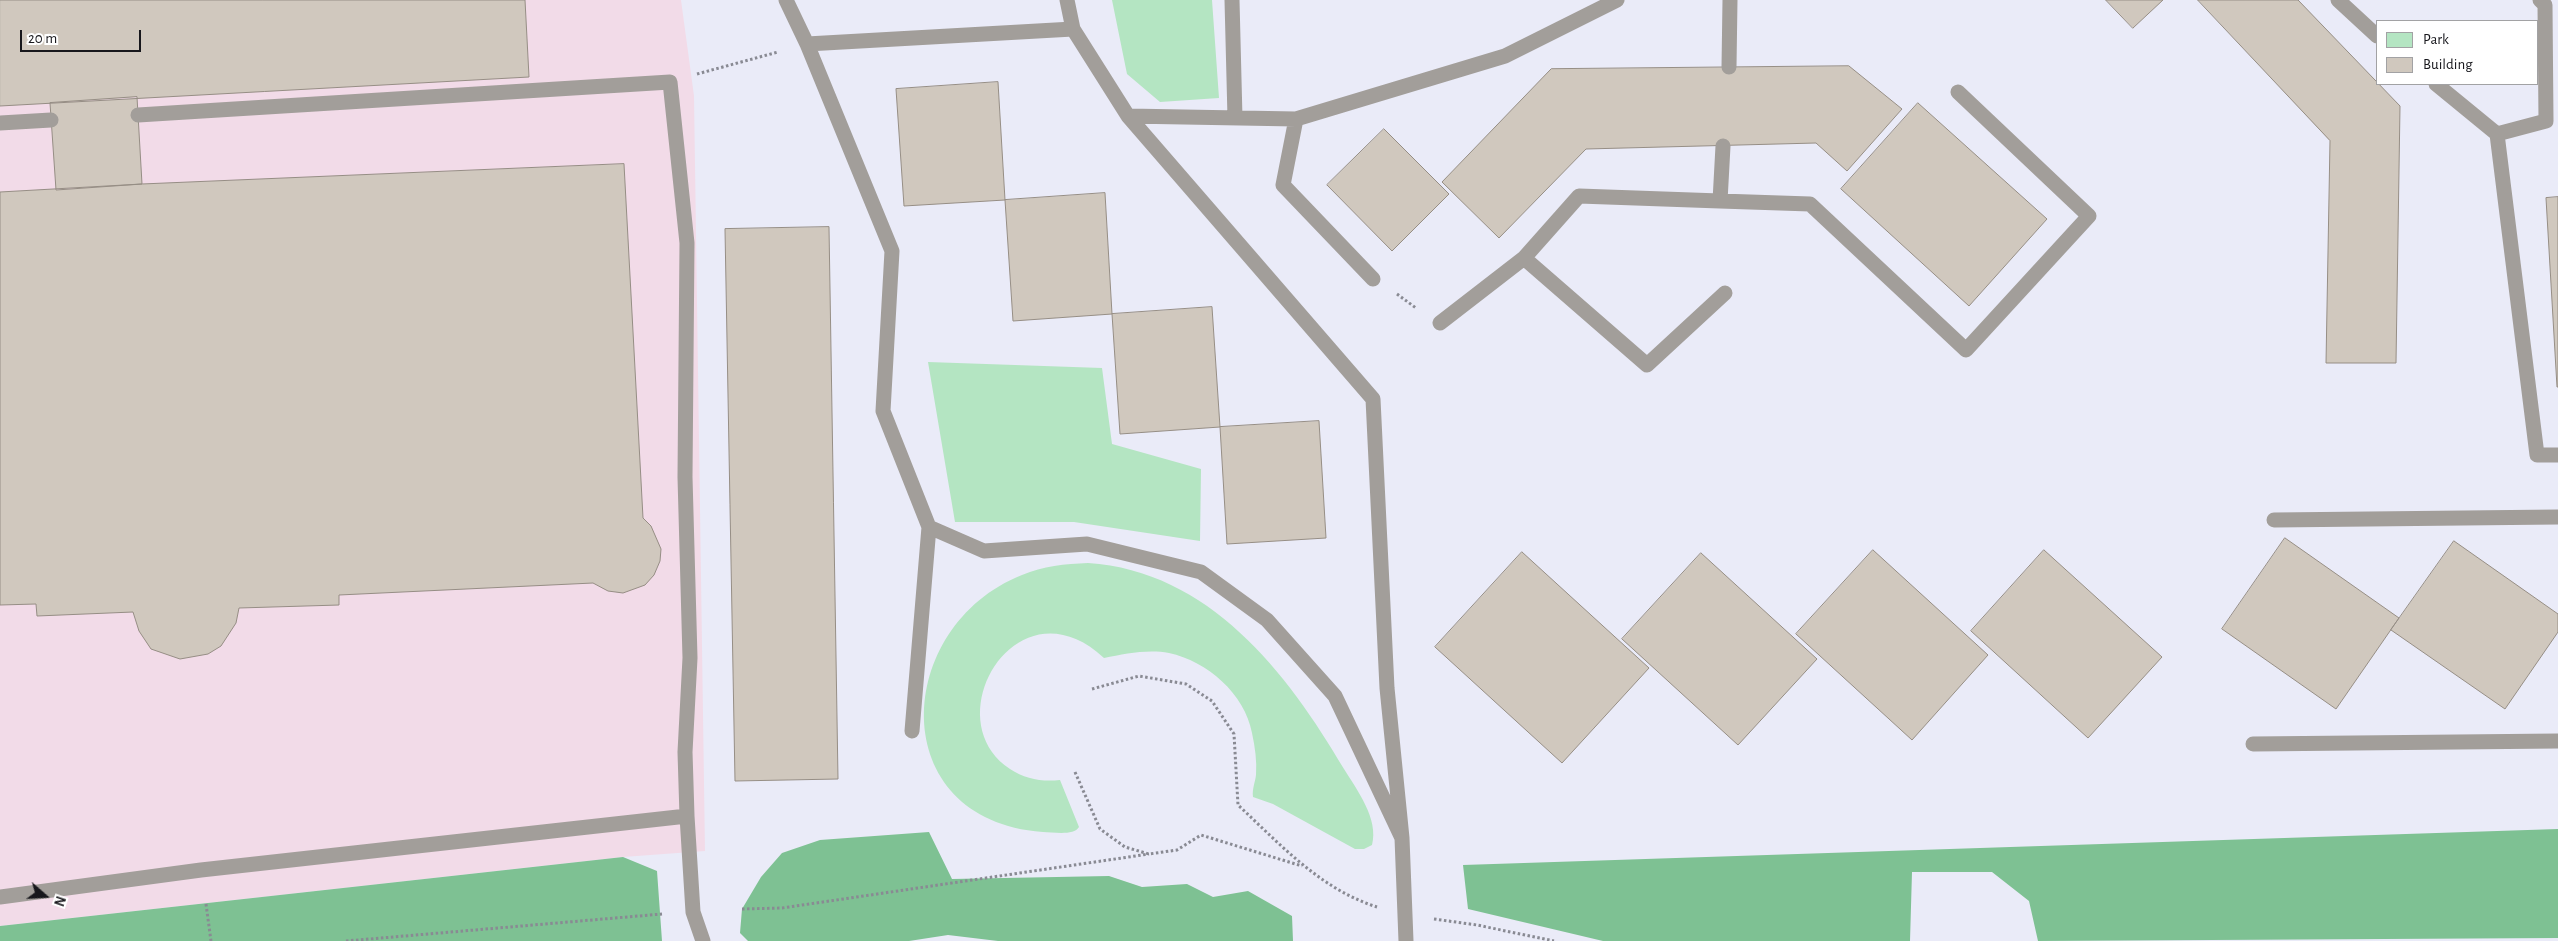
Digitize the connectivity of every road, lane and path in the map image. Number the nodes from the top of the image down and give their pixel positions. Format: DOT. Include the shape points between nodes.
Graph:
graph roads {
  1 [pos="786,0"];
  2 [pos="1067,0"];
  3 [pos="1232,0"];
  4 [pos="1616,0"];
  5 [pos="1730,0"];
  6 [pos="2338,0"];
  7 [pos="2540,0"];
  8 [pos="1072,29"];
  9 [pos="2376,35"];
  10 [pos="807,44"];
  11 [pos="1729,67"];
  12 [pos="670,82"];
  13 [pos="2437,85"];
  14 [pos="1958,92"];
  15 [pos="138,115"];
  16 [pos="1128,116"];
  17 [pos="1235,118"];
  18 [pos="1296,119"];
  19 [pos="51,120"];
  20 [pos="0,123"];
  21 [pos="2497,134"];
  22 [pos="1723,146"];
  23 [pos="1720,201"];
  24 [pos="1524,258"];
  25 [pos="1373,279"];
  26 [pos="1725,293"];
  27 [pos="1440,323"];
  28 [pos="2558,455"];
  29 [pos="2558,518"];
  30 [pos="2274,520"];
  31 [pos="930,527"];
  32 [pos="1092,689"];
  33 [pos="912,731"];
  34 [pos="2558,741"];
  35 [pos="2253,744"];
  36 [pos="1075,772"];
  37 [pos="687,816"];
  38 [pos="1402,838"];
  39 [pos="1149,854"];
  40 [pos="1303,867"];
  41 [pos="0,897"];
  42 [pos="1355,900"];
  43 [pos="206,904"];
  44 [pos="742,909"];
  45 [pos="662,914"];
  46 [pos="1405,915"];
  47 [pos="211,941"];
  48 [pos="346,941"];
  49 [pos="703,941"];
  50 [pos="1406,941"];
  51 [pos="1554,941"];
  1 -- 10 [label="lane"];
  2 -- 8 [label="lane"];
  3 -- 17 [label="lane"];
  4 -- 18 [label="lane" via="1506,56"];
  5 -- 11 [label="lane"];
  6 -- 9 [label="lane"];
  7 -- 21 [label="lane" via="2544,5 2546,121"];
  8 -- 10 [label="lane"];
  8 -- 16 [label="lane"];
  10 -- 12 [label="path"];
  10 -- 31 [label="lane" via="892,251 883,412"];
  12 -- 15 [label="lane"];
  12 -- 37 [label="lane" via="687,243 685,477 690,658 685,752"];
  13 -- 21 [label="lane"];
  14 -- 23 [label="lane" via="2089,216 1966,350 1810,204"];
  16 -- 17 [label="lane"];
  16 -- 38 [label="lane" via="1373,399 1387,688"];
  17 -- 18 [label="lane"];
  18 -- 25 [label="lane" via="1283,185"];
  19 -- 20 [label="lane"];
  21 -- 28 [label="lane" via="2536,455"];
  22 -- 23 [label="lane"];
  23 -- 24 [label="lane" via="1579,196"];
  24 -- 26 [label="lane" via="1647,366"];
  24 -- 27 [label="lane"];
  25 -- 27 [label="path"];
  29 -- 30 [label="lane"];
  31 -- 33 [label="lane"];
  31 -- 38 [label="lane" via="984,551 1087,544 1201,572 1267,620 1336,696"];
  32 -- 40 [label="path" via="1139,676 1186,684 1212,701 1234,734 1238,805"];
  34 -- 35 [label="lane"];
  36 -- 39 [label="path" via="1100,829 1125,847"];
  37 -- 41 [label="lane" via="201,870"];
  37 -- 49 [label="lane" via="693,912"];
  38 -- 46 [label="lane"];
  39 -- 40 [label="path" via="1178,850 1201,835"];
  39 -- 44 [label="path" via="782,908"];
  40 -- 42 [label="path"];
  43 -- 47 [label="path"];
  45 -- 48 [label="path"];
  46 -- 50 [label="lane"];
  46 -- 51 [label="path" via="1477,924"];
}
